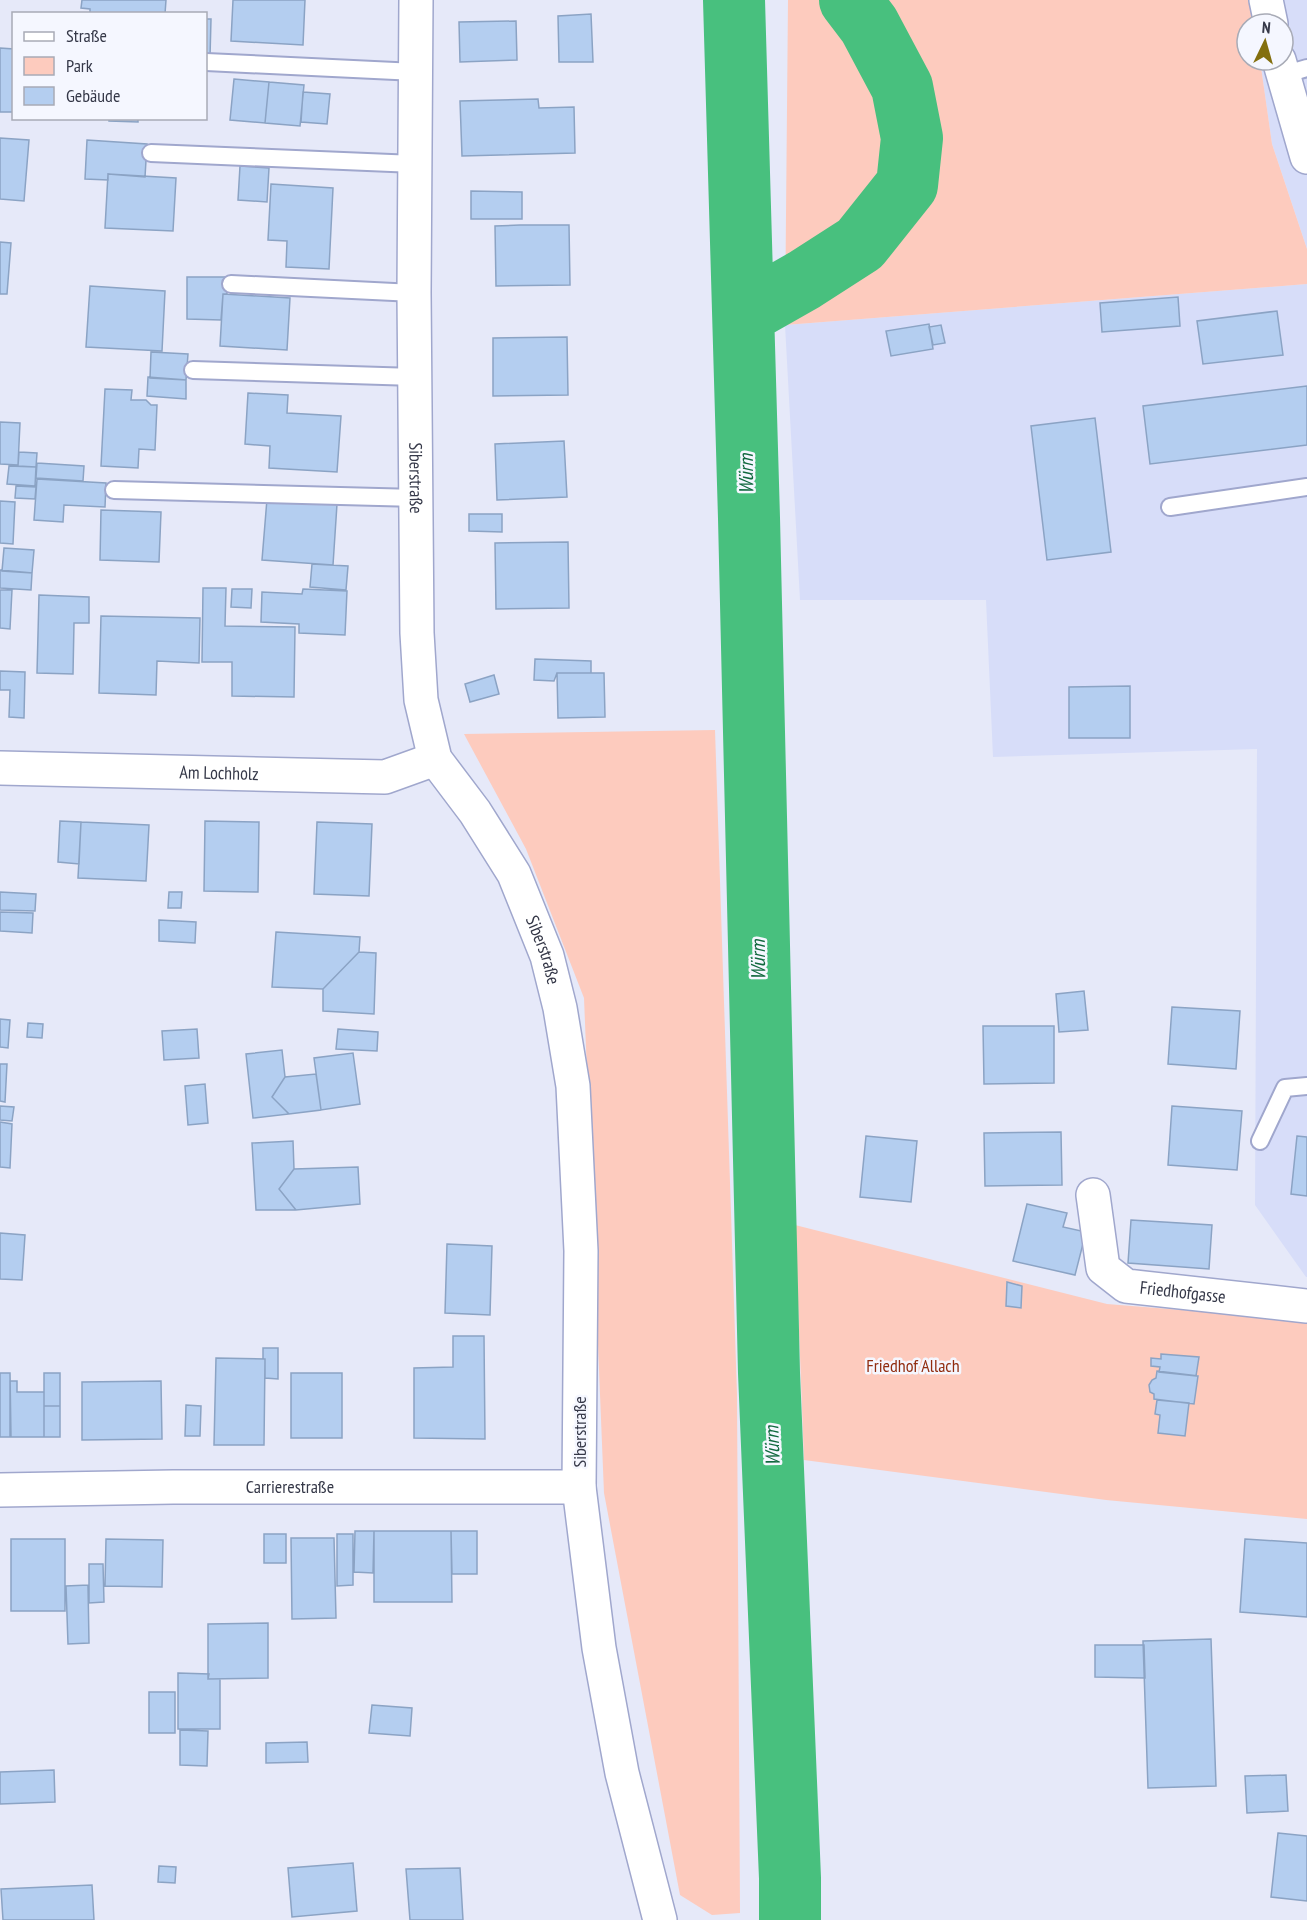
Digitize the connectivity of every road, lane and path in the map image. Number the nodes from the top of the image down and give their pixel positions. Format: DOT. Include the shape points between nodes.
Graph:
graph roads {
  1 [pos="416,0"];
  2 [pos="207,62"];
  3 [pos="416,72"];
  4 [pos="1291,72"];
  5 [pos="151,153"];
  6 [pos="1307,157"];
  7 [pos="415,164"];
  8 [pos="231,284"];
  9 [pos="414,293"];
  10 [pos="193,370"];
  11 [pos="415,377"];
  12 [pos="1307,487"];
  13 [pos="114,490"];
  14 [pos="417,498"];
  15 [pos="1170,507"];
  16 [pos="435,759"];
  17 [pos="0,768"];
  18 [pos="1307,1086"];
  19 [pos="1260,1141"];
  20 [pos="1093,1195"];
  21 [pos="1307,1306"];
  22 [pos="579,1487"];
  23 [pos="0,1490"];
  24 [pos="660,1920"];
  1 -- 3 [label="street, Siberstraße"];
  2 -- 3 [label="lane"];
  3 -- 7 [label="street, Siberstraße"];
  4 -- 6 [label="street"];
  5 -- 7 [label="lane"];
  7 -- 9 [label="street, Siberstraße"];
  8 -- 9 [label="lane"];
  9 -- 11 [label="street, Siberstraße"];
  10 -- 11 [label="lane"];
  11 -- 14 [label="street, Siberstraße"];
  12 -- 15 [label="lane"];
  13 -- 14 [label="lane"];
  14 -- 16 [label="street, Siberstraße" via="421,700"];
  16 -- 17 [label="street, Am Lochholz" via="385,777"];
  16 -- 22 [label="street, Siberstraße" via="514,874 547,956 560,1008 573,1086 581,1240"];
  18 -- 19 [label="lane" via="1285,1088"];
  20 -- 21 [label="street, Friedhofgasse" via="1103,1268 1126,1286"];
  22 -- 23 [label="street, Carrierestraße"];
  22 -- 24 [label="street, Siberstraße" via="599,1648 622,1773"];
}
